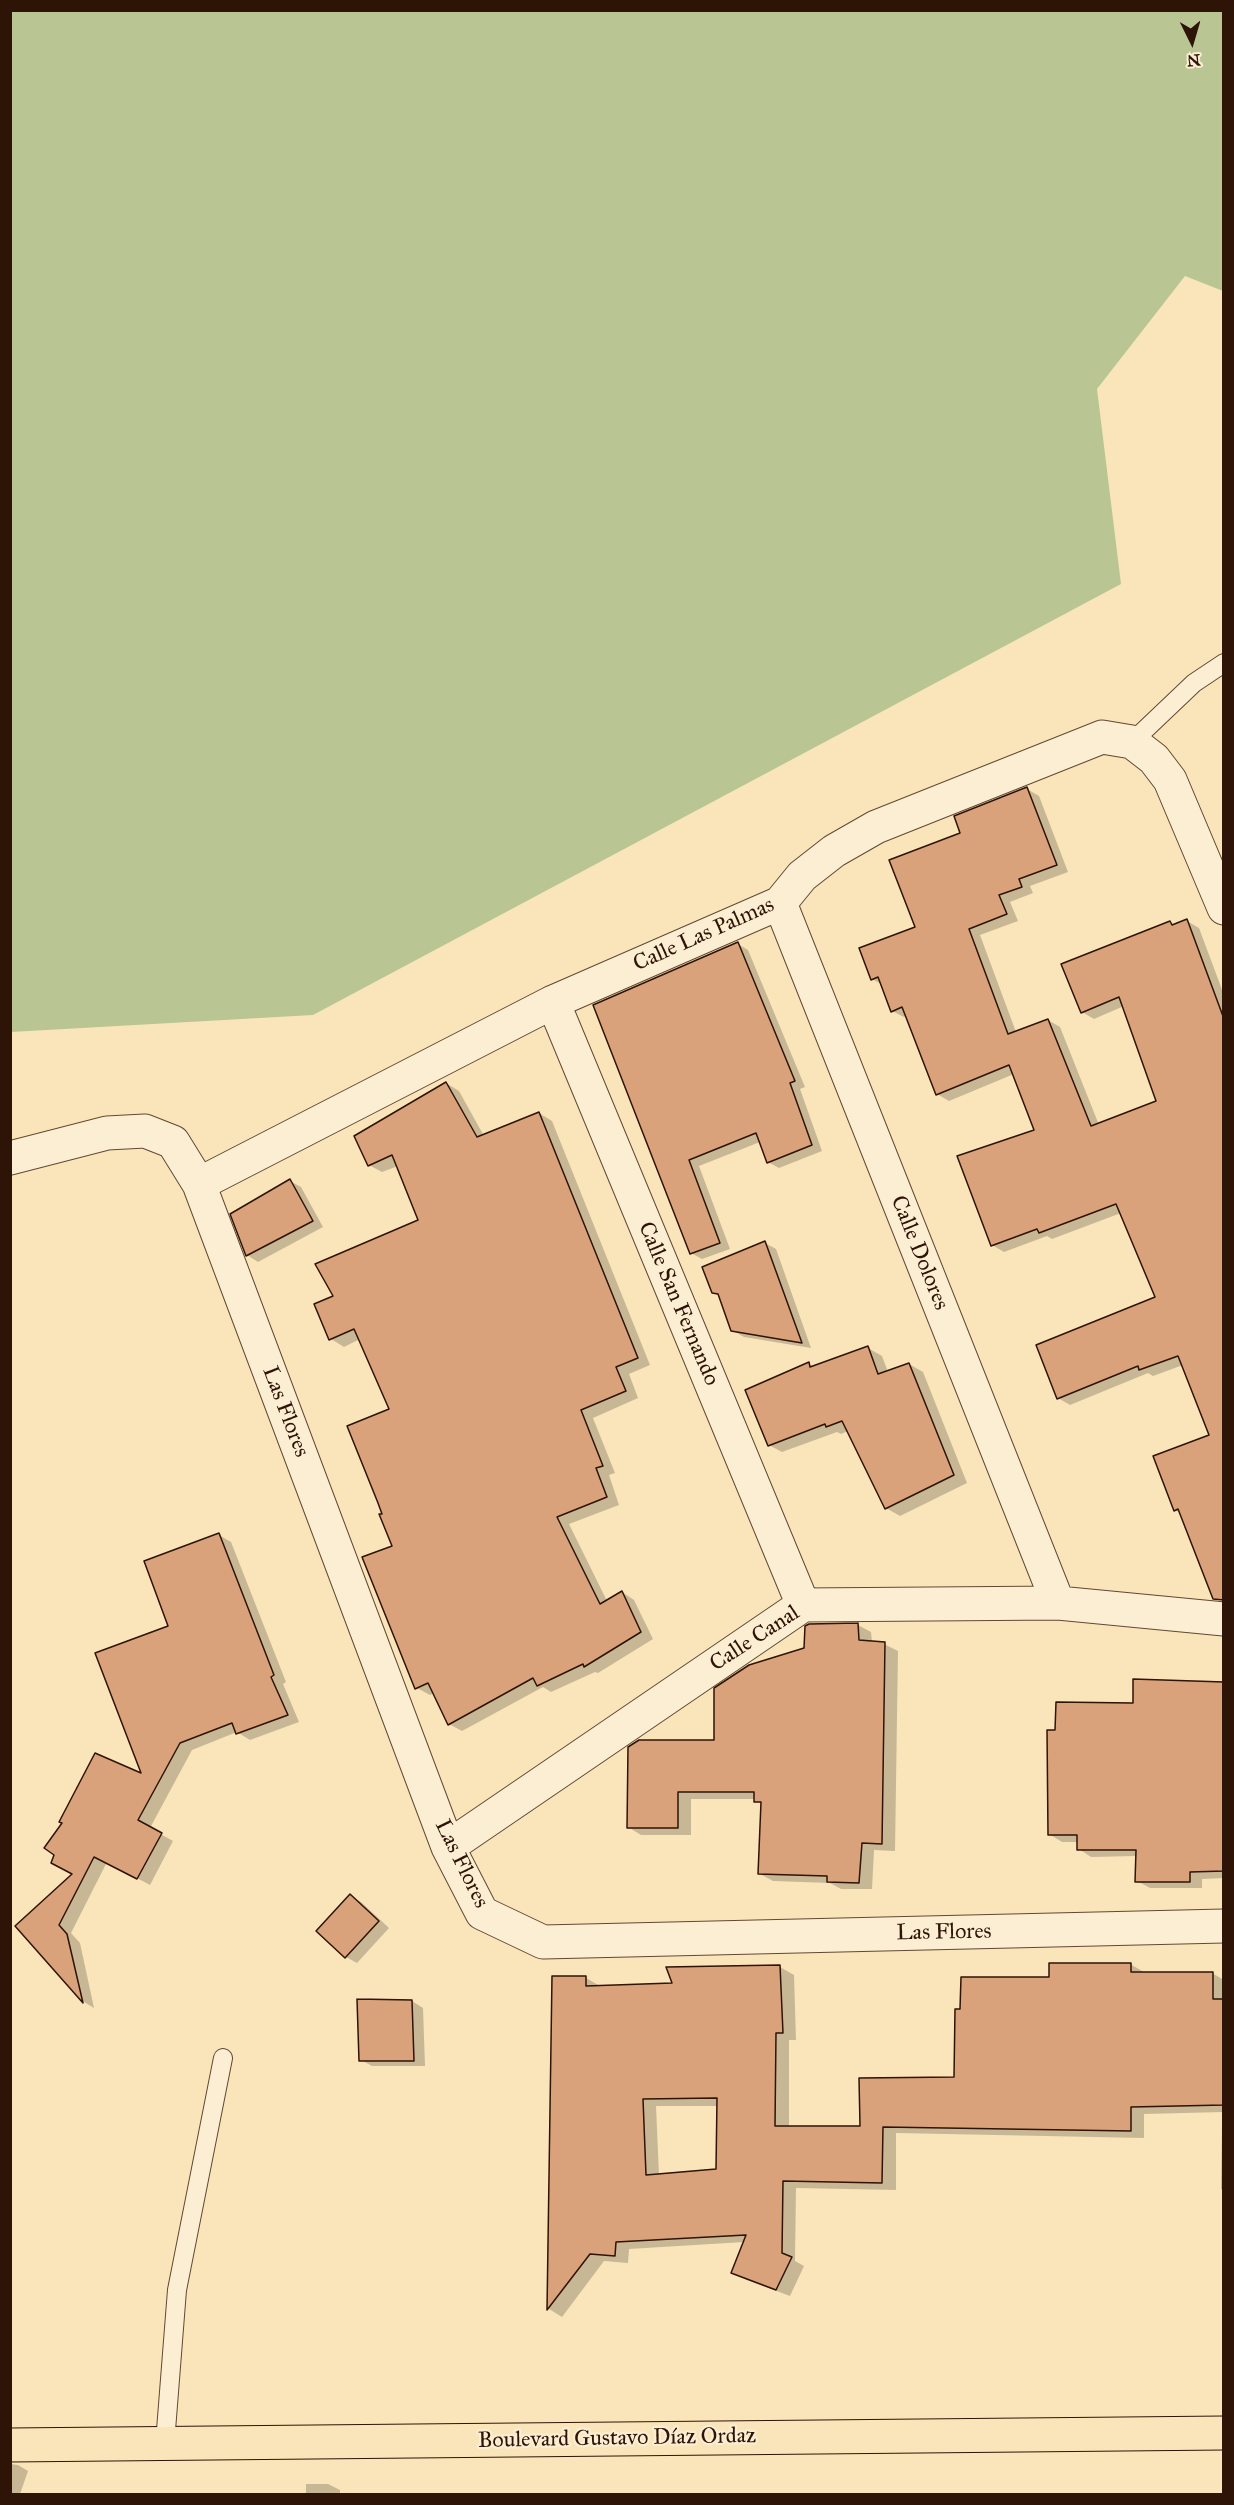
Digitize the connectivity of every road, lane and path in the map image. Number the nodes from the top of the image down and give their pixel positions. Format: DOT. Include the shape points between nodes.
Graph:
graph roads {
  1 [pos="1224,663"];
  2 [pos="1132,742"];
  3 [pos="780,903"];
  4 [pos="1224,908"];
  5 [pos="553,1002"];
  6 [pos="10,1158"];
  7 [pos="199,1184"];
  8 [pos="1058,1602"];
  9 [pos="803,1605"];
  10 [pos="1224,1618"];
  11 [pos="448,1847"];
  12 [pos="1224,1926"];
  13 [pos="223,2058"];
  14 [pos="1224,2433"];
  15 [pos="165,2443"];
  16 [pos="10,2445"];
  1 -- 2 [label="lane" via="1194,683"];
  2 -- 3 [label="street, Calle Las Palmas" via="1102,737 876,827 834,851 802,876"];
  2 -- 4 [label="street, Calle Las Palmas" via="1154,759 1170,780"];
  3 -- 5 [label="street, Calle Las Palmas"];
  3 -- 8 [label="street, Calle Dolores"];
  5 -- 7 [label="street, Calle Las Palmas"];
  5 -- 9 [label="street, Calle San Fernando"];
  6 -- 7 [label="street, Las Flores" via="107,1133 145,1131 173,1142"];
  7 -- 11 [label="street, Las Flores"];
  8 -- 9 [label="street, Calle Canal"];
  8 -- 10 [label="street, Calle Canal"];
  9 -- 11 [label="street, Calle Canal"];
  11 -- 12 [label="street, Las Flores" via="482,1913 543,1942"];
  13 -- 15 [label="lane" via="177,2290"];
  14 -- 15 [label="main road, Boulevard Gustavo Díaz Ordaz"];
  15 -- 16 [label="main road, Boulevard Gustavo Díaz Ordaz"];
}
